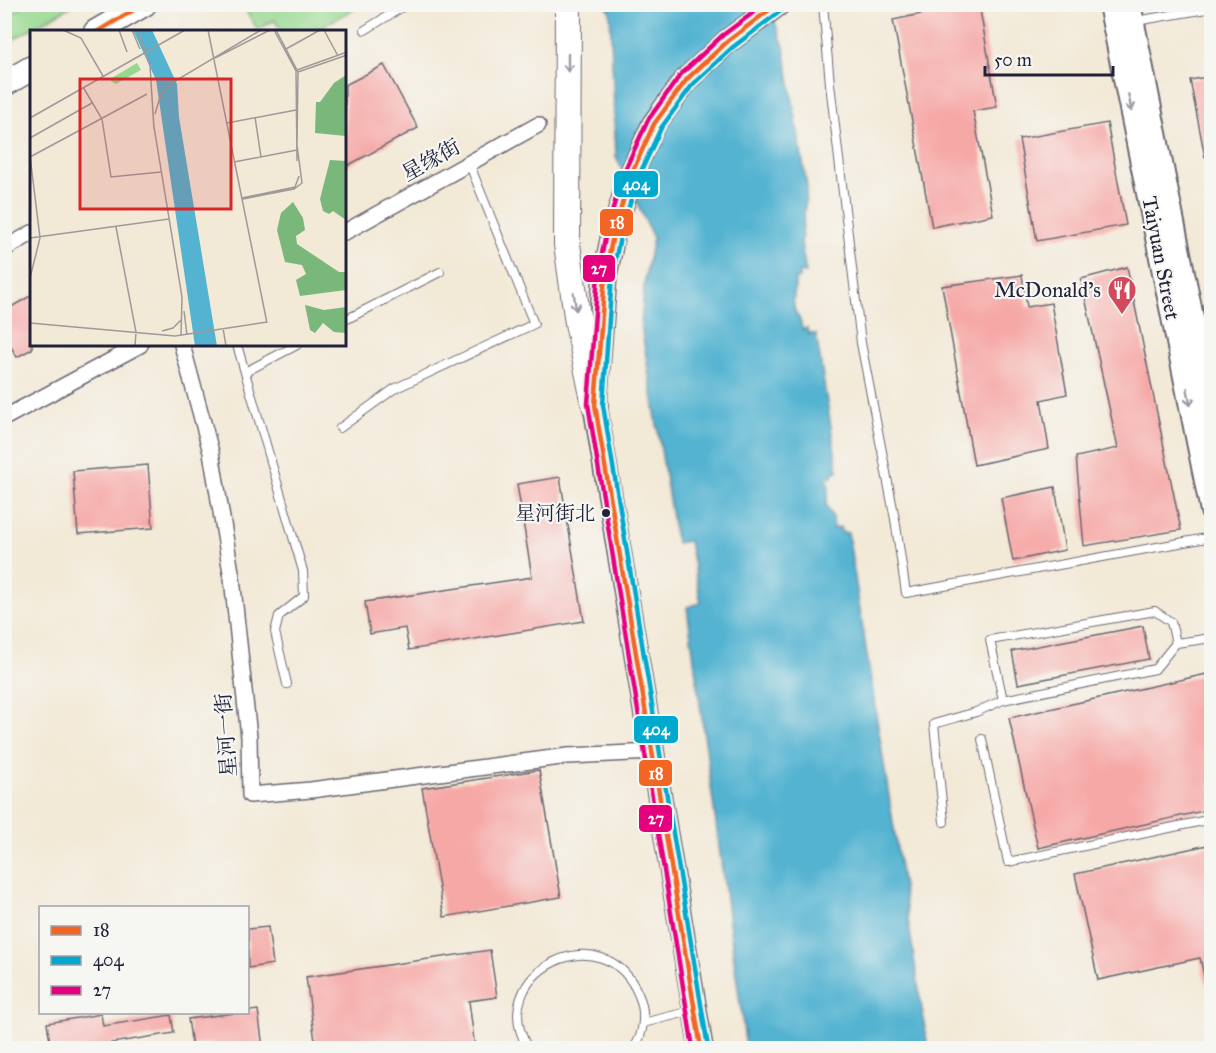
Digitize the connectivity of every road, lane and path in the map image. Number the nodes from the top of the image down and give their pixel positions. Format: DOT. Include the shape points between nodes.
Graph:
graph roads {
  1 [pos="144,4"];
  2 [pos="407,4"];
  3 [pos="568,4"];
  4 [pos="778,4"];
  5 [pos="823,4"];
  6 [pos="1110,4"];
  7 [pos="1212,8"];
  8 [pos="1131,13"];
  9 [pos="99,30"];
  10 [pos="364,30"];
  11 [pos="30,73"];
  12 [pos="4,84"];
  13 [pos="538,125"];
  14 [pos="469,163"];
  15 [pos="346,231"];
  16 [pos="30,234"];
  17 [pos="4,249"];
  18 [pos="440,272"];
  19 [pos="346,320"];
  20 [pos="138,346"];
  21 [pos="182,346"];
  22 [pos="237,346"];
  23 [pos="295,346"];
  24 [pos="1197,355"];
  25 [pos="245,372"];
  26 [pos="595,405"];
  27 [pos="1212,417"];
  28 [pos="4,418"];
  29 [pos="340,428"];
  30 [pos="1212,511"];
  31 [pos="1212,537"];
  32 [pos="1212,638"];
  33 [pos="1176,643"];
  34 [pos="287,684"];
  35 [pos="1003,700"];
  36 [pos="982,739"];
  37 [pos="653,752"];
  38 [pos="1212,819"];
  39 [pos="944,822"];
  40 [pos="695,1011"];
  41 [pos="643,1023"];
  42 [pos="528,1048"];
  43 [pos="634,1048"];
  44 [pos="701,1048"];
  1 -- 9 [label="main road"];
  2 -- 10 [label="lane"];
  3 -- 26 [label="highway, one-way" via="567,244"];
  4 -- 26 [label="main road" via="728,40 687,79 654,124 630,177 613,236 605,275"];
  5 -- 31 [label="lane" via="861,343 906,593"];
  6 -- 24 [label="main road, Taiyuan Street, one-way"];
  7 -- 8 [label="lane"];
  8 -- 24 [label="main road, Taiyuan Street"];
  11 -- 12 [label="main road"];
  13 -- 14 [label="street, 星缘街"];
  14 -- 15 [label="street, 星缘街"];
  14 -- 29 [label="lane" via="534,324 394,389"];
  16 -- 17 [label="street"];
  18 -- 19 [label="lane"];
  20 -- 28 [label="street"];
  21 -- 37 [label="street, 星河一街" via="211,452 232,578 249,737 250,795 567,756"];
  22 -- 25 [label="lane"];
  23 -- 25 [label="lane"];
  24 -- 27 [label="main road, Taiyuan Street"];
  24 -- 30 [label="main road, Taiyuan Street, one-way"];
  25 -- 34 [label="lane" via="303,571 304,596 279,616 275,632"];
  26 -- 37 [label="main road"];
  32 -- 33 [label="lane"];
  33 -- 35 [label="lane" via="1155,669"];
  33 -- 35 [label="lane" via="1171,622 1155,611 990,640"];
  35 -- 39 [label="lane" via="934,724"];
  36 -- 38 [label="lane" via="1008,862"];
  37 -- 40 [label="main road"];
  40 -- 41 [label="lane"];
  40 -- 44 [label="main road"];
  41 -- 42 [label="lane" via="642,1003 621,968 603,958 583,954 563,957 544,966 521,999 519,1019"];
  41 -- 43 [label="lane"];
}
